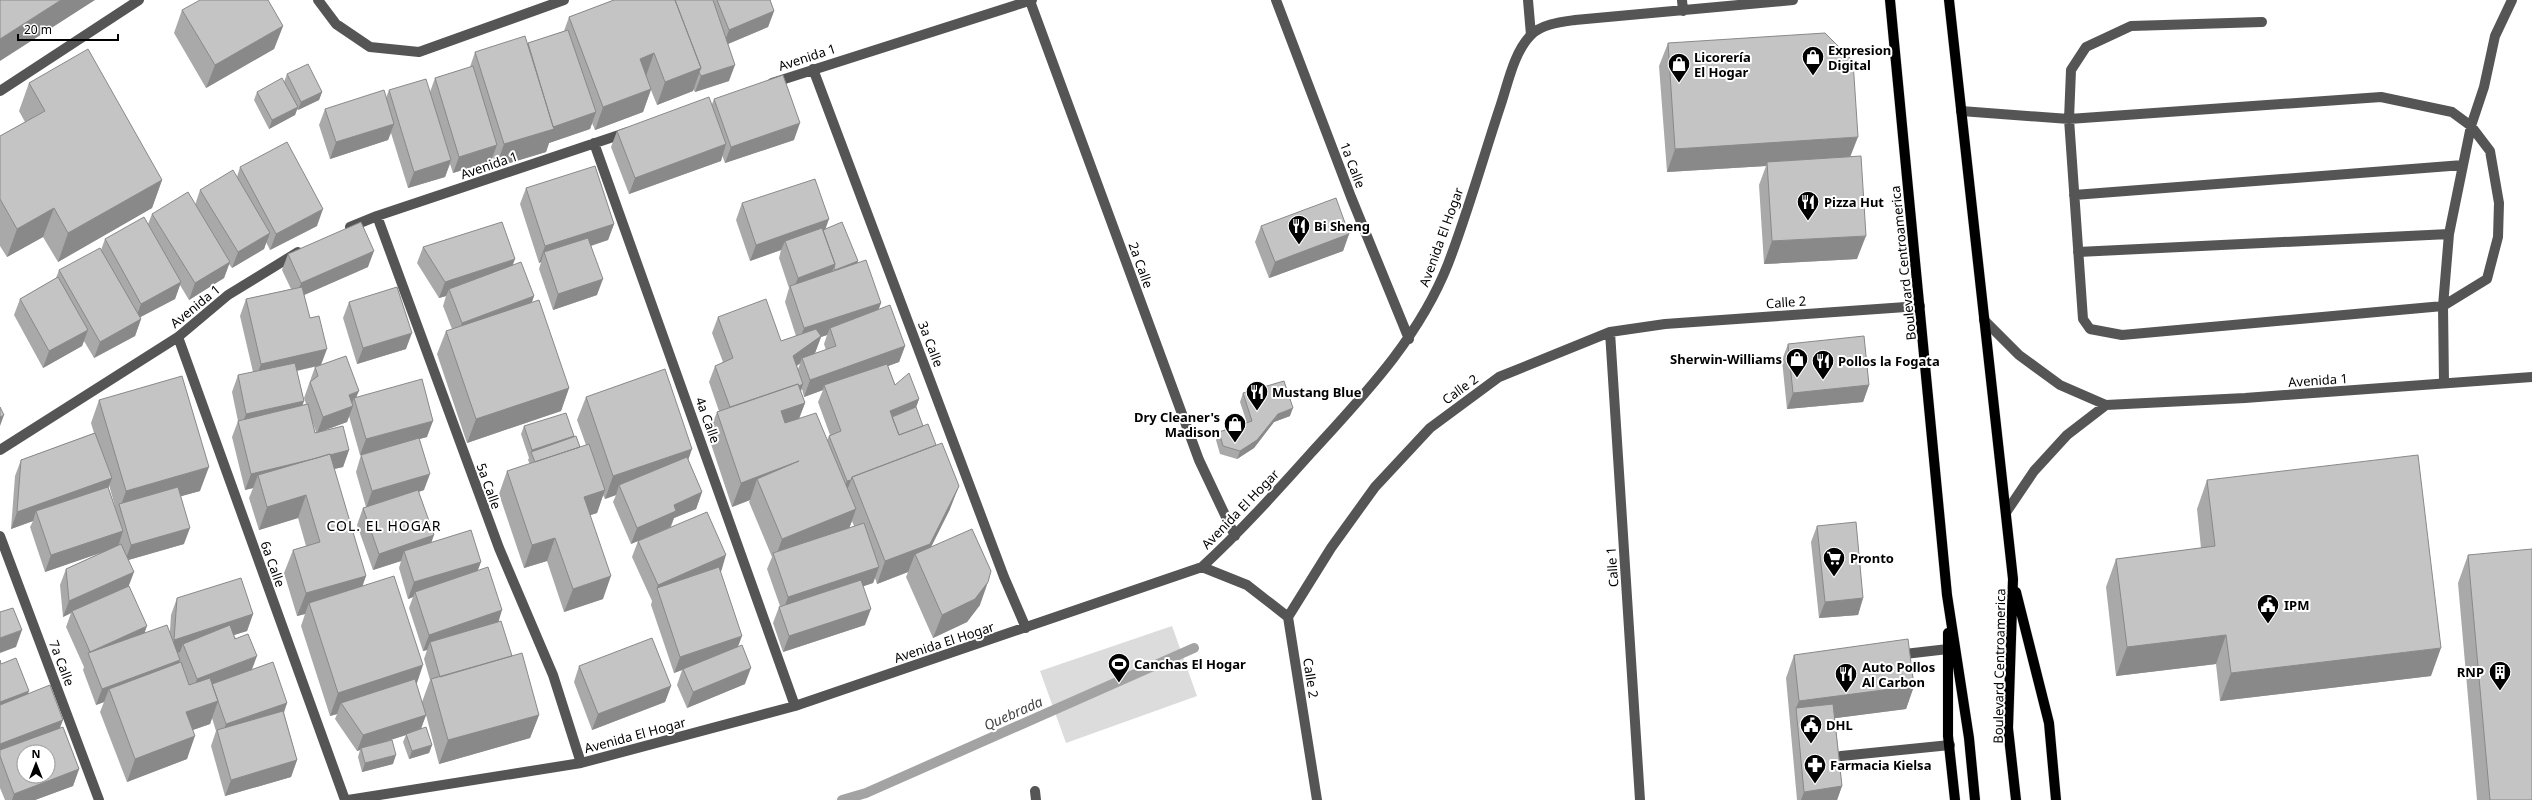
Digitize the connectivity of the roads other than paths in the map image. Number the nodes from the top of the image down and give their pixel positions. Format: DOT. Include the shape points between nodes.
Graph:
graph roads {
  1 [pos="139,0"];
  2 [pos="318,0"];
  3 [pos="564,0"];
  4 [pos="1031,0"];
  5 [pos="1276,0"];
  6 [pos="1528,0"];
  7 [pos="1682,0"];
  8 [pos="1793,0"];
  9 [pos="1890,0"];
  10 [pos="1949,0"];
  11 [pos="2512,0"];
  12 [pos="1682,11"];
  13 [pos="2262,22"];
  14 [pos="1531,35"];
  15 [pos="813,69"];
  16 [pos="760,87"];
  17 [pos="0,92"];
  18 [pos="1961,110"];
  19 [pos="2068,119"];
  20 [pos="2471,126"];
  21 [pos="639,128"];
  22 [pos="594,143"];
  23 [pos="2463,165"];
  24 [pos="2074,196"];
  25 [pos="377,216"];
  26 [pos="342,231"];
  27 [pos="2449,234"];
  28 [pos="307,246"];
  29 [pos="2078,252"];
  30 [pos="1920,306"];
  31 [pos="2443,306"];
  32 [pos="1984,320"];
  33 [pos="1610,332"];
  34 [pos="178,337"];
  35 [pos="1408,339"];
  36 [pos="2532,377"];
  37 [pos="2444,383"];
  38 [pos="2106,405"];
  39 [pos="0,450"];
  40 [pos="2007,512"];
  41 [pos="0,536"];
  42 [pos="1235,536"];
  43 [pos="1202,567"];
  44 [pos="2012,579"];
  45 [pos="1947,595"];
  46 [pos="1288,617"];
  47 [pos="1026,628"];
  48 [pos="1948,649"];
  49 [pos="1887,656"];
  50 [pos="795,706"];
  51 [pos="1950,745"];
  52 [pos="1841,756"];
  53 [pos="580,763"];
  54 [pos="99,800"];
  55 [pos="345,800"];
  56 [pos="348,800"];
  57 [pos="1317,800"];
  58 [pos="1640,800"];
  59 [pos="1955,800"];
  60 [pos="1976,800"];
  61 [pos="2016,800"];
  62 [pos="2056,800"];
  1 -- 17 [label="street"];
  2 -- 3 [label="street" via="336,24 370,47 419,52"];
  4 -- 15 [label="street, Avenida 1"];
  4 -- 42 [label="street, 2a Calle" via="1199,460"];
  5 -- 35 [label="street, 1a Calle"];
  6 -- 14 [label="street"];
  7 -- 12 [label="street"];
  8 -- 12 [label="street, Avenida El Hogar"];
  9 -- 30 [label="main road, Boulevard Centroamerica"];
  10 -- 18 [label="main road, Boulevard Centroamerica"];
  11 -- 20 [label="street" via="2495,36 2484,87"];
  12 -- 14 [label="street, Avenida El Hogar" via="1575,20 1551,24"];
  13 -- 19 [label="street" via="2131,26 2086,47 2071,70"];
  14 -- 35 [label="street, Avenida El Hogar" via="1519,54 1507,86 1448,264 1434,296"];
  15 -- 16 [label="street, Avenida 1"];
  15 -- 47 [label="street, 3a Calle" via="1004,577"];
  18 -- 19 [label="street"];
  18 -- 32 [label="main road, Boulevard Centroamerica"];
  19 -- 20 [label="street" via="2381,97 2452,112"];
  19 -- 24 [label="street"];
  20 -- 23 [label="street"];
  20 -- 31 [label="street" via="2490,151 2499,203 2498,237 2487,279"];
  21 -- 22 [label="street, Avenida 1"];
  22 -- 25 [label="street, Avenida 1"];
  22 -- 50 [label="street, 4a Calle"];
  23 -- 24 [label="street"];
  23 -- 27 [label="street"];
  24 -- 29 [label="street"];
  25 -- 26 [label="street, Avenida 1"];
  25 -- 53 [label="street, 5a Calle" via="499,548 552,675"];
  27 -- 29 [label="street"];
  27 -- 31 [label="street"];
  28 -- 34 [label="street, Avenida 1" via="228,295"];
  29 -- 31 [label="street" via="2082,319 2090,330 2122,335"];
  30 -- 33 [label="street, Calle 2" via="1665,324"];
  30 -- 45 [label="main road, Boulevard Centroamerica"];
  31 -- 37 [label="street"];
  32 -- 38 [label="street, Avenida 1" via="2019,355 2054,380"];
  32 -- 40 [label="main road, Boulevard Centroamerica"];
  33 -- 46 [label="street, Calle 2" via="1499,378 1430,428 1375,487 1331,548"];
  33 -- 58 [label="street, Calle 1"];
  34 -- 39 [label="street, Avenida 1"];
  34 -- 55 [label="street, 6a Calle"];
  35 -- 42 [label="street, Avenida El Hogar" via="1358,402"];
  36 -- 37 [label="street, Avenida 1"];
  37 -- 38 [label="street, Avenida 1" via="2245,398"];
  38 -- 40 [label="street" via="2062,440 2034,471"];
  40 -- 44 [label="main road, Boulevard Centroamerica"];
  41 -- 54 [label="street, 7a Calle"];
  42 -- 43 [label="street, Avenida El Hogar"];
  43 -- 46 [label="street" via="1247,585"];
  43 -- 47 [label="street, Avenida El Hogar"];
  44 -- 61 [label="main road, Boulevard Centroamerica" via="2008,728"];
  44 -- 62 [label="main road, Boulevard Centroamerica" via="2049,723"];
  45 -- 48 [label="main road, Boulevard Centroamerica"];
  45 -- 60 [label="main road, Boulevard Centroamerica"];
  46 -- 57 [label="street, Calle 2"];
  47 -- 50 [label="street, Avenida El Hogar"];
  48 -- 49 [label="street"];
  48 -- 51 [label="main road, Boulevard Centroamerica"];
  50 -- 53 [label="street, Avenida El Hogar"];
  51 -- 52 [label="street"];
  51 -- 59 [label="main road, Boulevard Centroamerica"];
  53 -- 56 [label="street, Avenida El Hogar"];
}
